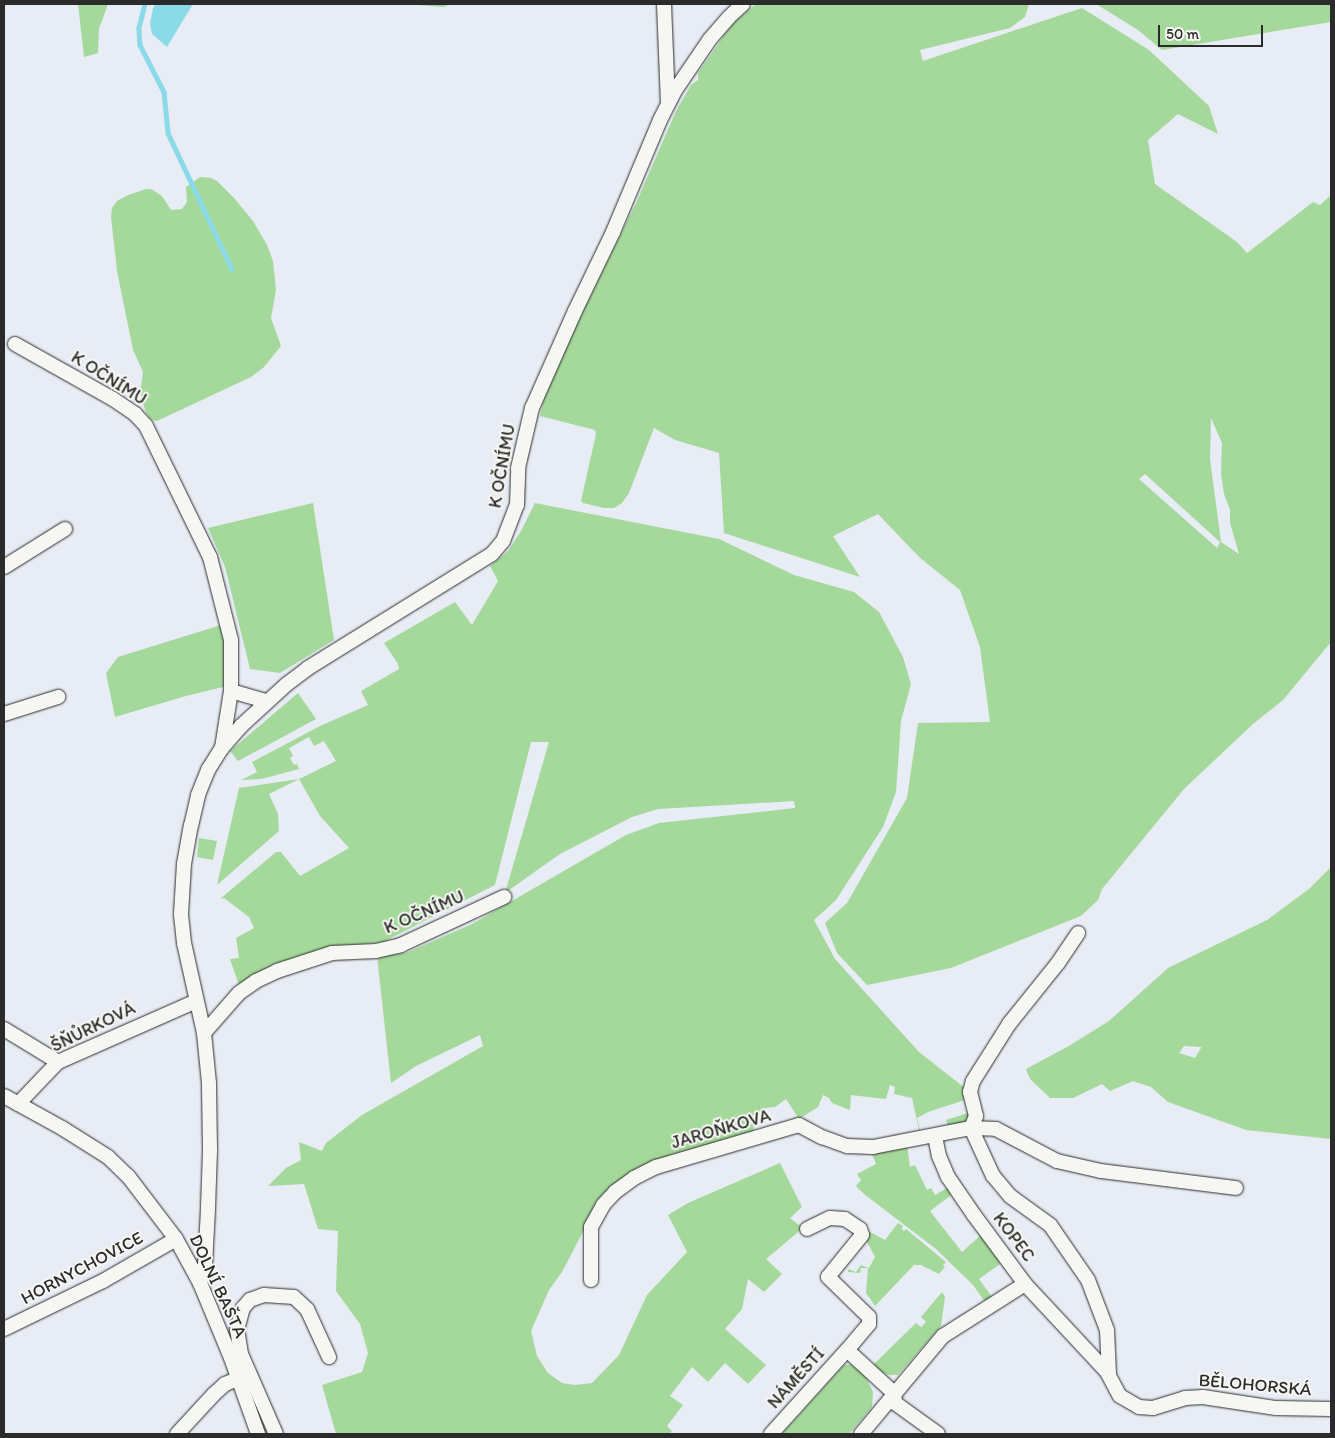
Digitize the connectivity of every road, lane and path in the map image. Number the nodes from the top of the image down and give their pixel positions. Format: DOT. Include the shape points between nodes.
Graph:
graph roads {
  1 [pos="664,4"];
  2 [pos="744,4"];
  3 [pos="668,103"];
  4 [pos="14,344"];
  5 [pos="65,529"];
  6 [pos="4,567"];
  7 [pos="231,691"];
  8 [pos="58,697"];
  9 [pos="266,701"];
  10 [pos="4,714"];
  11 [pos="222,748"];
  12 [pos="504,896"];
  13 [pos="1078,932"];
  14 [pos="196,1001"];
  15 [pos="4,1029"];
  16 [pos="204,1033"];
  17 [pos="58,1062"];
  18 [pos="4,1096"];
  19 [pos="18,1104"];
  20 [pos="971,1128"];
  21 [pos="935,1136"];
  22 [pos="1236,1188"];
  23 [pos="807,1229"];
  24 [pos="176,1239"];
  25 [pos="591,1280"];
  26 [pos="200,1283"];
  27 [pos="1025,1284"];
  28 [pos="4,1330"];
  29 [pos="847,1350"];
  30 [pos="236,1356"];
  31 [pos="329,1357"];
  32 [pos="1109,1374"];
  33 [pos="240,1378"];
  34 [pos="894,1393"];
  35 [pos="1120,1396"];
  36 [pos="1331,1409"];
  37 [pos="177,1434"];
  38 [pos="258,1434"];
  39 [pos="276,1434"];
  40 [pos="771,1434"];
  41 [pos="860,1434"];
  42 [pos="938,1434"];
  1 -- 3 [label="street, K OČNÍMU"];
  2 -- 3 [label="street, K OČNÍMU" via="710,39"];
  3 -- 9 [label="street, K OČNÍMU" via="532,408 518,468 517,505 503,541 492,554 308,668"];
  4 -- 7 [label="street, K OČNÍMU" via="113,399 146,426 210,556 231,640"];
  5 -- 6 [label="street"];
  7 -- 9 [label="street"];
  7 -- 11 [label="street, K OČNÍMU"];
  8 -- 10 [label="street"];
  9 -- 11 [label="street, K OČNÍMU"];
  11 -- 14 [label="street, K OČNÍMU" via="198,795 184,864 181,914"];
  12 -- 16 [label="street, K OČNÍMU" via="401,945 376,951 332,953 277,971 239,993"];
  13 -- 20 [label="street, KOPEC" via="1058,963 1009,1024 973,1080 970,1092 976,1116"];
  14 -- 16 [label="street, K OČNÍMU"];
  14 -- 17 [label="street, ŠŇŮRKOVÁ"];
  15 -- 17 [label="street"];
  16 -- 26 [label="street, K OČNÍMU" via="210,1150 205,1266"];
  17 -- 19 [label="street, ŠŇŮRKOVÁ"];
  18 -- 19 [label="street, DOLNÍ BAŠTA"];
  19 -- 24 [label="street, DOLNÍ BAŠTA" via="108,1157 128,1176"];
  20 -- 21 [label="street"];
  20 -- 22 [label="street" via="996,1129 1057,1161 1101,1171"];
  20 -- 32 [label="street, KOPEC" via="993,1176 1010,1196 1050,1225 1088,1280 1107,1330"];
  21 -- 25 [label="street, JAROŇKOVA" via="888,1145 847,1146 799,1125 656,1167 634,1178 602,1205 591,1227"];
  21 -- 27 [label="street, KOPEC" via="948,1177"];
  23 -- 29 [label="street" via="830,1218 845,1219 860,1229 862,1235 828,1278 869,1316 869,1324"];
  24 -- 26 [label="street, DOLNÍ BAŠTA"];
  24 -- 28 [label="street, HORNYCHOVICE" via="103,1281"];
  26 -- 30 [label="street, DOLNÍ BAŠTA"];
  27 -- 32 [label="street, KOPEC"];
  27 -- 34 [label="street" via="943,1336"];
  29 -- 34 [label="street, NÁMĚSTÍ"];
  29 -- 40 [label="street, NÁMĚSTÍ"];
  30 -- 31 [label="street" via="242,1308 259,1296 278,1295 294,1297 301,1302"];
  30 -- 33 [label="street, DOLNÍ BAŠTA"];
  30 -- 39 [label="street"];
  32 -- 35 [label="street, KOPEC"];
  33 -- 37 [label="street" via="225,1384"];
  33 -- 38 [label="street, DOLNÍ BAŠTA"];
  34 -- 41 [label="street"];
  34 -- 42 [label="street, NÁMĚSTÍ" via="895,1402"];
  35 -- 36 [label="street, BĚLOHORSKÁ" via="1139,1407 1153,1408 1186,1398 1203,1397 1276,1408"];
}
